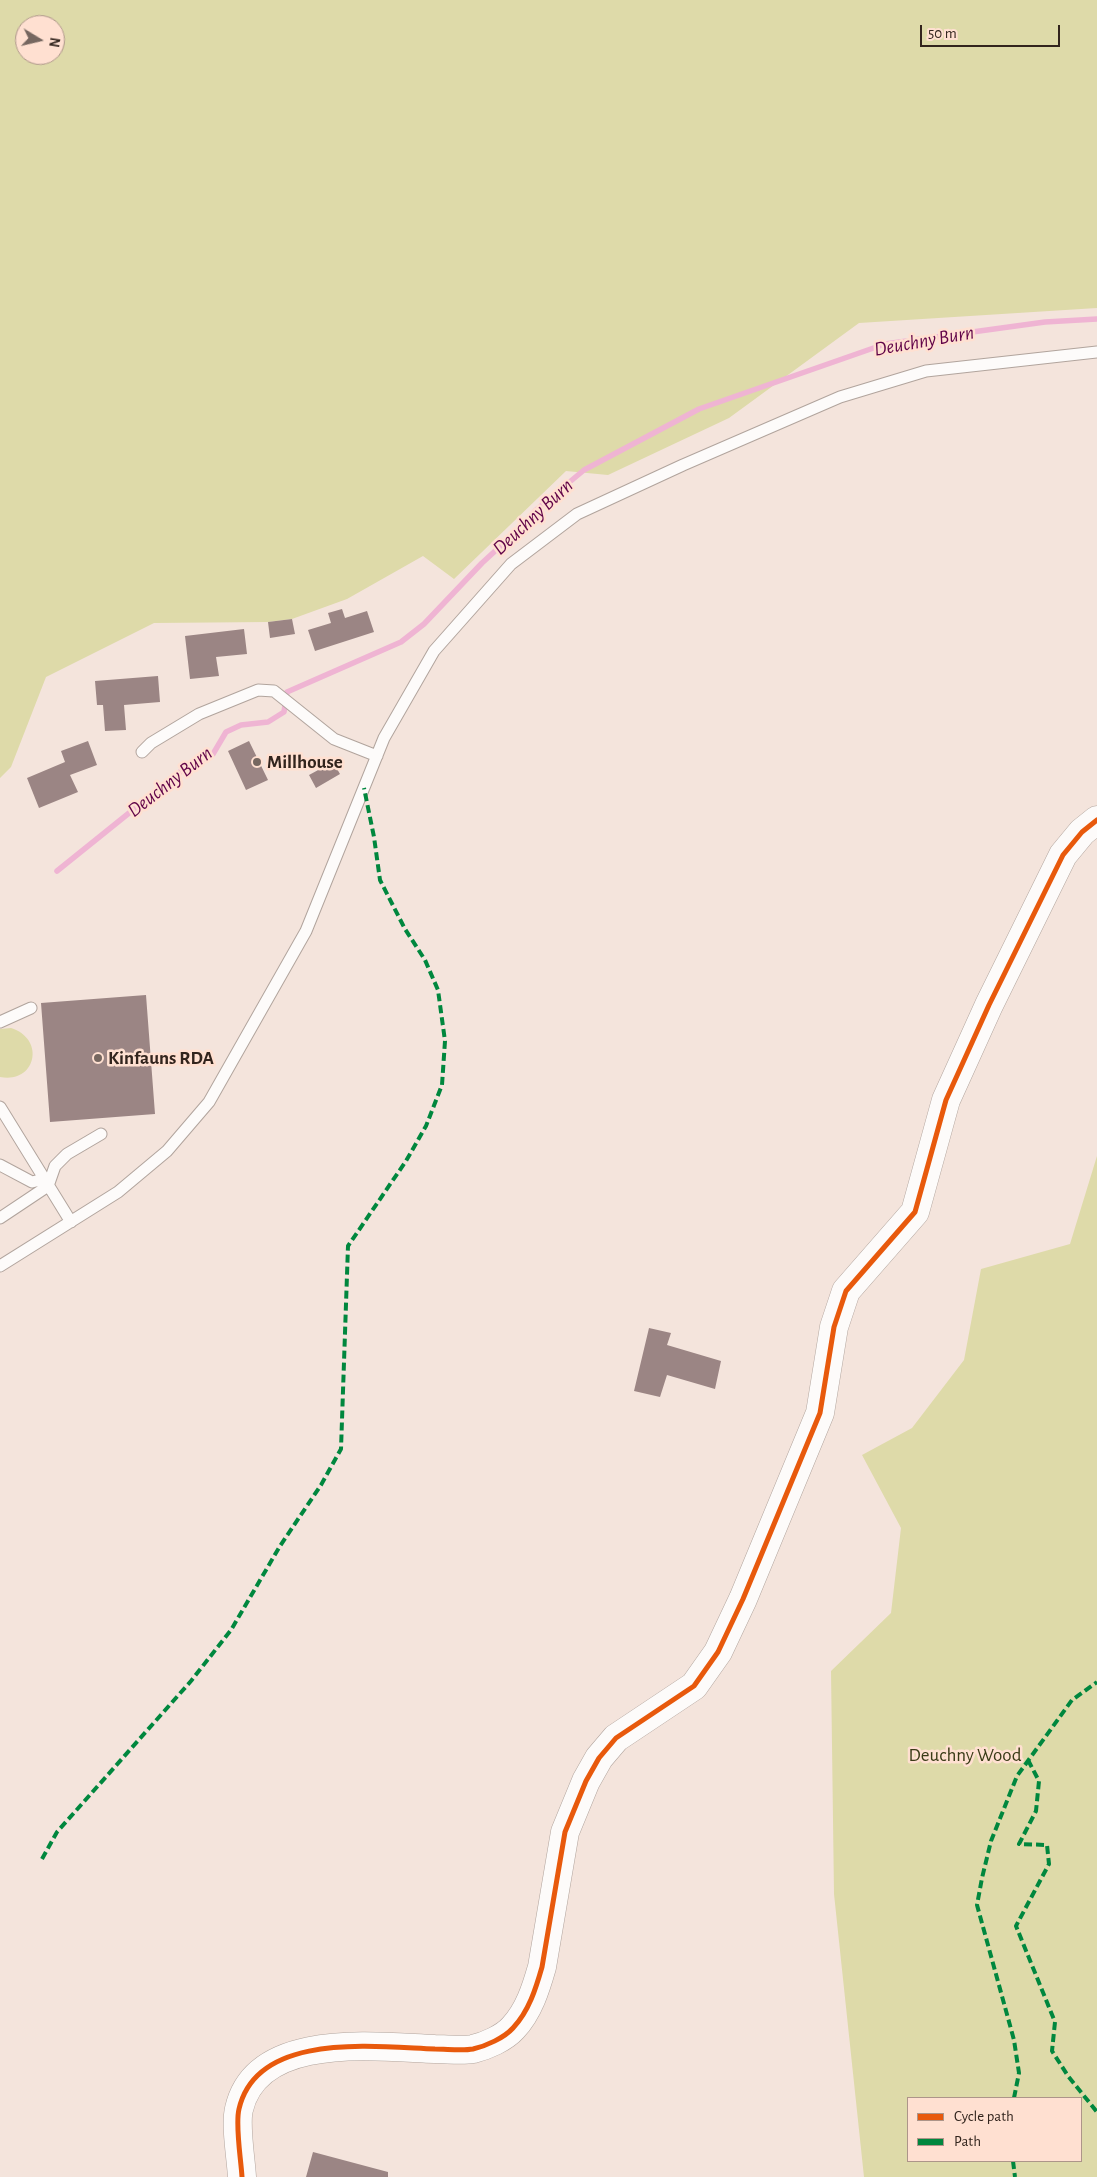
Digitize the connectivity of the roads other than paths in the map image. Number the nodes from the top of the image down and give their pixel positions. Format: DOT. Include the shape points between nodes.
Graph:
graph roads {
  1 [pos="1097,352"];
  2 [pos="142,752"];
  3 [pos="377,756"];
  4 [pos="1097,820"];
  5 [pos="31,1008"];
  6 [pos="0,1022"];
  7 [pos="0,1107"];
  8 [pos="101,1134"];
  9 [pos="0,1165"];
  10 [pos="46,1182"];
  11 [pos="0,1218"];
  12 [pos="71,1222"];
  13 [pos="0,1266"];
  14 [pos="242,2177"];
  1 -- 3 [label="lane" via="926,370 840,397 577,514 512,564 434,652 384,738"];
  2 -- 3 [label="lane" via="199,714 258,690 274,691 334,739"];
  3 -- 12 [label="lane" via="306,931 209,1102 167,1151 118,1192"];
  4 -- 14 [label="street" via="1063,855 988,1006 946,1100 915,1212 846,1291 834,1327 820,1413 718,1652 694,1686 616,1738 599,1758 586,1782 565,1832 542,1967 527,2009 513,2028 497,2040 472,2049 356,2047 291,2054 274,2062 257,2075 246,2090 238,2111"];
  5 -- 6 [label="lane"];
  7 -- 10 [label="lane"];
  8 -- 10 [label="lane" via="67,1154"];
  9 -- 10 [label="lane" via="32,1182"];
  10 -- 11 [label="lane"];
  10 -- 12 [label="lane"];
  12 -- 13 [label="lane"];
}
